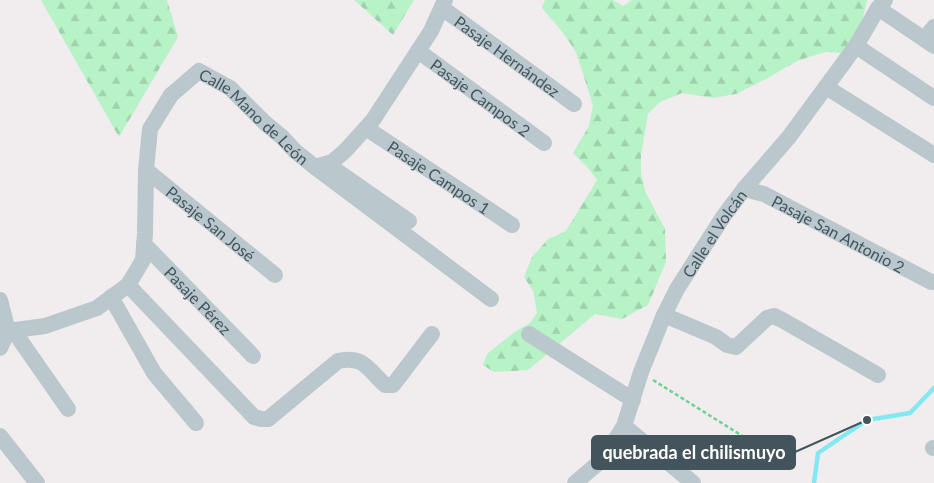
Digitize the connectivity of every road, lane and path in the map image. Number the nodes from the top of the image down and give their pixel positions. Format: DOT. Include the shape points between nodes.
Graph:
graph roads {
  1 [pos="444,4"];
  2 [pos="882,4"];
  3 [pos="931,38"];
  4 [pos="856,46"];
  5 [pos="418,51"];
  6 [pos="826,87"];
  7 [pos="934,98"];
  8 [pos="574,104"];
  9 [pos="366,128"];
  10 [pos="544,142"];
  11 [pos="934,155"];
  12 [pos="321,165"];
  13 [pos="146,170"];
  14 [pos="744,189"];
  15 [pos="409,221"];
  16 [pos="512,225"];
  17 [pos="144,244"];
  18 [pos="275,275"];
  19 [pos="931,282"];
  20 [pos="128,285"];
  21 [pos="111,297"];
  22 [pos="491,299"];
  23 [pos="0,300"];
  24 [pos="664,315"];
  25 [pos="7,331"];
  26 [pos="432,334"];
  27 [pos="529,334"];
  28 [pos="0,348"];
  29 [pos="253,356"];
  30 [pos="641,372"];
  31 [pos="878,375"];
  32 [pos="633,400"];
  33 [pos="68,409"];
  34 [pos="196,423"];
  35 [pos="624,426"];
  36 [pos="0,436"];
  37 [pos="784,462"];
  38 [pos="37,483"];
  39 [pos="575,483"];
  40 [pos="693,483"];
  1 -- 5 [label="street, Calle Mano de León"];
  1 -- 8 [label="street, Pasaje Hernández"];
  2 -- 3 [label="street"];
  2 -- 4 [label="street, Calle el Volcán"];
  4 -- 6 [label="street, Calle el Volcán"];
  4 -- 7 [label="street"];
  5 -- 9 [label="street, Calle Mano de León"];
  5 -- 10 [label="street, Pasaje Campos 2"];
  6 -- 11 [label="street"];
  6 -- 14 [label="street, Calle el Volcán"];
  9 -- 12 [label="street, Calle Mano de León" via="332,162"];
  9 -- 16 [label="street, Pasaje Campos 1"];
  12 -- 13 [label="street, Calle Mano de León" via="295,151 230,88 199,70 171,95 150,129"];
  12 -- 15 [label="street"];
  12 -- 22 [label="street"];
  13 -- 17 [label="street, Calle Mano de León"];
  13 -- 18 [label="street, Pasaje San José"];
  14 -- 19 [label="street, Pasaje San Antonio 2" via="764,194"];
  14 -- 24 [label="street, Calle el Volcán" via="677,289"];
  17 -- 20 [label="street, Calle Mano de León" via="143,260"];
  17 -- 29 [label="street, Pasaje Pérez"];
  20 -- 21 [label="street, Calle Mano de León"];
  20 -- 26 [label="street" via="254,417 260,419 268,419 338,361 349,358 365,363 385,385 393,385"];
  21 -- 25 [label="street, Calle Mano de León" via="97,308 45,326"];
  21 -- 34 [label="street" via="154,373"];
  23 -- 25 [label="street"];
  24 -- 30 [label="street, Calle el Volcán"];
  24 -- 31 [label="street" via="736,347 767,318 774,316"];
  25 -- 28 [label="street"];
  25 -- 33 [label="street"];
  27 -- 32 [label="street"];
  30 -- 32 [label="street, Calle el Volcán"];
  30 -- 37 [label="path"];
  32 -- 35 [label="street, Calle el Volcán"];
  35 -- 39 [label="street, Calle el Volcán" via="603,459"];
  35 -- 40 [label="street"];
  36 -- 38 [label="street"];
}
